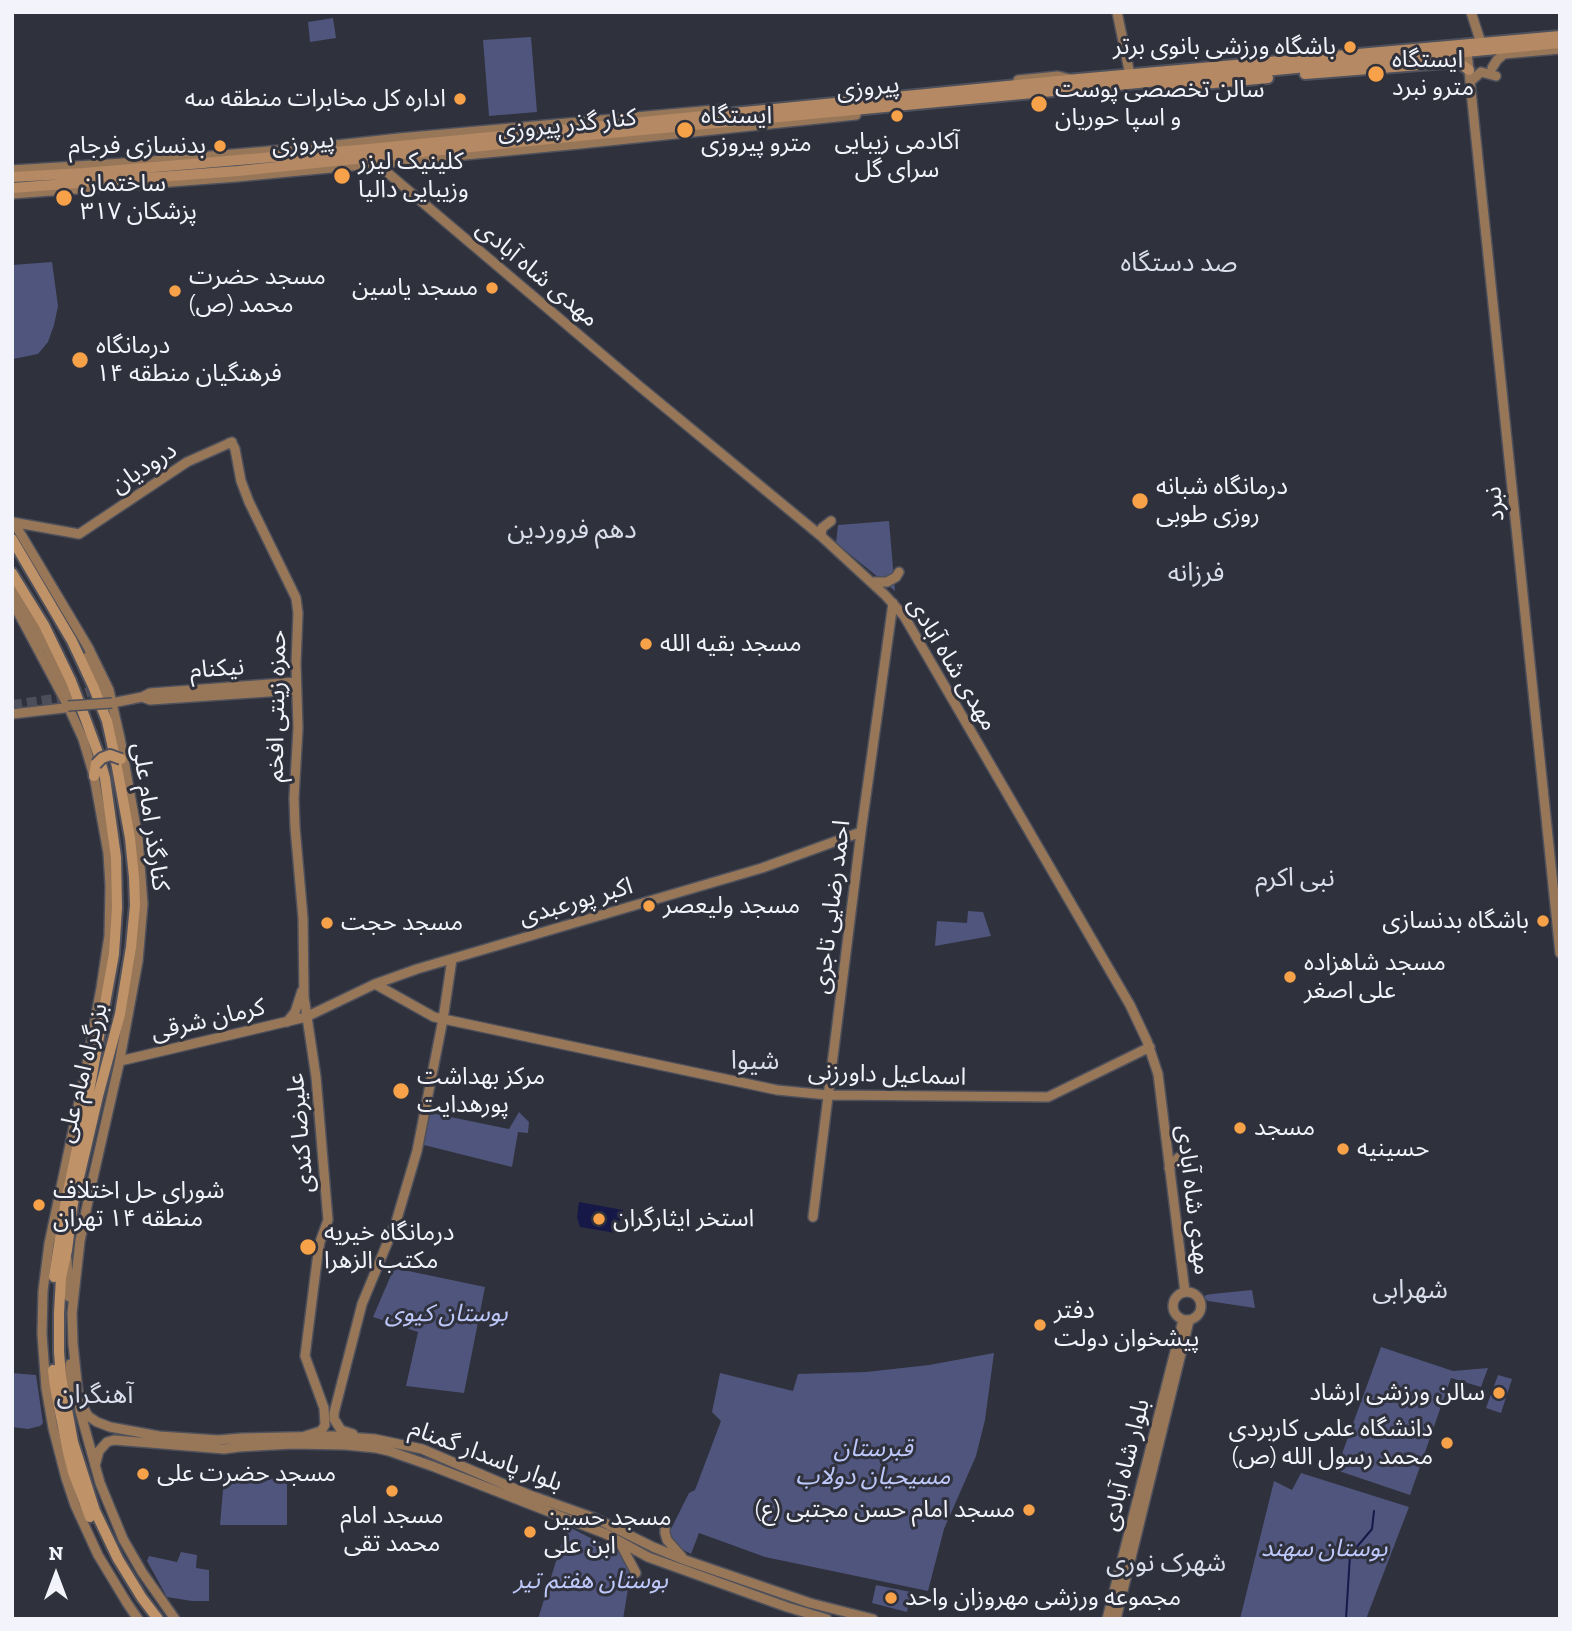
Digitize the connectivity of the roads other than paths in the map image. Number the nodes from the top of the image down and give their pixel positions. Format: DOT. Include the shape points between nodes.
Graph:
graph roads {
  1 [pos="1117,12"];
  2 [pos="1471,12"];
  3 [pos="1559,37"];
  4 [pos="1483,47"];
  5 [pos="1560,49"];
  6 [pos="1467,52"];
  7 [pos="1385,59"];
  8 [pos="1365,61"];
  9 [pos="1397,66"];
  10 [pos="1356,70"];
  11 [pos="1302,71"];
  12 [pos="1175,75"];
  13 [pos="1470,75"];
  14 [pos="1130,79"];
  15 [pos="1075,80"];
  16 [pos="784,103"];
  17 [pos="856,109"];
  18 [pos="769,110"];
  19 [pos="480,140"];
  20 [pos="580,140"];
  21 [pos="400,141"];
  22 [pos="326,152"];
  23 [pos="376,163"];
  24 [pos="84,169"];
  25 [pos="12,170"];
  26 [pos="12,177"];
  27 [pos="12,188"];
  28 [pos="33,190"];
  29 [pos="12,194"];
  30 [pos="231,442"];
  31 [pos="831,521"];
  32 [pos="12,524"];
  33 [pos="821,536"];
  34 [pos="12,540"];
  35 [pos="900,572"];
  36 [pos="12,573"];
  37 [pos="872,582"];
  38 [pos="12,589"];
  39 [pos="12,602"];
  40 [pos="893,603"];
  41 [pos="296,686"];
  42 [pos="112,703"];
  43 [pos="68,706"];
  44 [pos="12,713"];
  45 [pos="107,721"];
  46 [pos="87,723"];
  47 [pos="122,760"];
  48 [pos="95,770"];
  49 [pos="861,832"];
  50 [pos="1560,953"];
  51 [pos="452,959"];
  52 [pos="375,984"];
  53 [pos="303,986"];
  54 [pos="306,1017"];
  55 [pos="443,1019"];
  56 [pos="287,1022"];
  57 [pos="1150,1047"];
  58 [pos="120,1060"];
  59 [pos="828,1095"];
  60 [pos="1185,1153"];
  61 [pos="1169,1168"];
  62 [pos="813,1217"];
  63 [pos="67,1250"];
  64 [pos="1185,1292"];
  65 [pos="72,1313"];
  66 [pos="1186,1320"];
  67 [pos="73,1344"];
  68 [pos="78,1399"];
  69 [pos="336,1407"];
  70 [pos="324,1408"];
  71 [pos="69,1414"];
  72 [pos="117,1428"];
  73 [pos="305,1436"];
  74 [pos="375,1439"];
  75 [pos="114,1440"];
  76 [pos="94,1468"];
  77 [pos="665,1525"];
  78 [pos="619,1541"];
  79 [pos="632,1543"];
  80 [pos="685,1560"];
  81 [pos="687,1571"];
  82 [pos="636,1573"];
  83 [pos="138,1619"];
  84 [pos="149,1619"];
  85 [pos="158,1619"];
  86 [pos="175,1619"];
  87 [pos="827,1619"];
  88 [pos="873,1619"];
  89 [pos="1107,1619"];
  90 [pos="1116,1619"];
  1 -- 14 [label="main road"];
  2 -- 4 [label="main road"];
  3 -- 4 [label="main road, پیروزی"];
  4 -- 6 [label="main road, پیروزی"];
  4 -- 12 [label="main road, پیروزی"];
  5 -- 13 [label="main road" via="1504,54 1494,72"];
  6 -- 7 [label="main road, پیروزی"];
  6 -- 13 [label="main road, نبرد"];
  7 -- 8 [label="main road, پیروزی"];
  7 -- 9 [label="main road"];
  8 -- 10 [label="main road"];
  8 -- 11 [label="main road, پیروزی"];
  9 -- 10 [label="main road"];
  9 -- 13 [label="main road" via="1458,62"];
  10 -- 11 [label="main road"];
  11 -- 12 [label="main road, پیروزی"];
  11 -- 17 [label="main road"];
  12 -- 14 [label="main road, پیروزی"];
  13 -- 50 [label="main road, نبرد"];
  14 -- 15 [label="main road, پیروزی"];
  14 -- 17 [label="main road, پیروزی"];
  15 -- 16 [label="main road, کنار گذر پیروزی" via="1058,76"];
  15 -- 17 [label="main road, پیروزی"];
  16 -- 18 [label="main road"];
  16 -- 19 [label="main road, کنار گذر پیروزی"];
  17 -- 18 [label="main road, پیروزی"];
  17 -- 20 [label="main road, پیروزی"];
  18 -- 19 [label="main road, پیروزی"];
  19 -- 20 [label="main road, پیروزی"];
  19 -- 21 [label="main road, پیروزی"];
  19 -- 28 [label="main road, پیروزی" via="238,171"];
  20 -- 23 [label="main road, کنار گذر پیروزی"];
  21 -- 22 [label="main road, پیروزی"];
  21 -- 22 [label="main road, پیروزی" via="336,145"];
  22 -- 24 [label="main road, پیروزی"];
  23 -- 28 [label="main road, کنار گذر پیروزی"];
  23 -- 33 [label="main road, مهدی شاه آبادی"];
  24 -- 25 [label="main road, پیروزی"];
  24 -- 26 [label="main road, پیروزی"];
  27 -- 28 [label="main road, پیروزی"];
  28 -- 29 [label="main road"];
  30 -- 32 [label="main road, درودیان" via="187,461 79,534"];
  30 -- 41 [label="main road, حمزه زینتی افخم" via="249,502 296,597"];
  31 -- 33 [label="main road" via="822,528"];
  32 -- 42 [label="main road, کنارگذر امام علی" via="88,647"];
  32 -- 45 [label="main road" via="87,657 100,686"];
  33 -- 37 [label="main road, مهدی شاه آبادی"];
  34 -- 45 [label="highway, بزرگراه امام علی" via="72,641"];
  35 -- 37 [label="main road" via="887,582"];
  36 -- 46 [label="highway, بزرگراه امام علی" via="44,625"];
  37 -- 40 [label="main road, مهدی شاه آبادی"];
  38 -- 46 [label="main road"];
  39 -- 43 [label="main road, کنارگذر امام علی"];
  40 -- 49 [label="main road, احمد رضایی تاجری"];
  40 -- 57 [label="main road, مهدی شاه آبادی" via="1130,1005"];
  41 -- 42 [label="main road, نیکنام"];
  41 -- 53 [label="main road, حمزه زینتی افخم" via="294,798"];
  42 -- 43 [label="main road, نیکنام, bridge"];
  42 -- 47 [label="main road, کنارگذر امام علی"];
  43 -- 44 [label="main road, نیکنام"];
  43 -- 48 [label="main road, کنارگذر امام علی"];
  45 -- 63 [label="highway, بزرگراه امام علی" via="130,838 134,926 120,1014 77,1184"];
  46 -- 84 [label="highway, بزرگراه امام علی" via="109,802 117,908 114,954 65,1206 51,1330 55,1387 85,1505 115,1569"];
  47 -- 48 [label="highway, bridge" via="110,755 102,758"];
  47 -- 58 [label="main road, کنارگذر امام علی" via="138,838 143,904"];
  48 -- 83 [label="main road, کنارگذر امام علی" via="108,853 109,936 48,1244 43,1359 62,1467 75,1505 110,1576"];
  49 -- 51 [label="main road, اکبر پورعبدی" via="762,868"];
  49 -- 59 [label="main road, احمد رضایی تاجری"];
  51 -- 52 [label="main road, اکبر پورعبدی"];
  51 -- 55 [label="main road"];
  52 -- 54 [label="main road, اکبر پورعبدی"];
  52 -- 55 [label="main road, اسماعیل داورزنی"];
  53 -- 54 [label="main road, حمزه زینتی افخم"];
  53 -- 56 [label="main road"];
  54 -- 56 [label="main road, کرمان شرقی"];
  54 -- 70 [label="main road, علیرضا کندی" via="328,1220 318,1253 305,1356"];
  55 -- 59 [label="main road, اسماعیل داورزنی" via="777,1090"];
  55 -- 69 [label="main road" via="417,1152 396,1222 362,1304"];
  56 -- 58 [label="main road, کرمان شرقی"];
  57 -- 59 [label="main road, اسماعیل داورزنی" via="1048,1097"];
  57 -- 61 [label="main road, مهدی شاه آبادی" via="1158,1074"];
  58 -- 65 [label="main road, کنارگذر امام علی" via="80,1241"];
  59 -- 62 [label="main road, احمد رضایی تاجری"];
  60 -- 61 [label="main road"];
  61 -- 64 [label="main road, مهدی شاه آبادی"];
  63 -- 65 [label="main road"];
  63 -- 71 [label="highway, بزرگراه امام علی" via="59,1313 61,1377"];
  64 -- 66 [label="main road" via="1173,1304 1174,1312"];
  64 -- 66 [label="main road" via="1194,1294 1201,1304 1197,1317"];
  65 -- 67 [label="main road, کنارگذر امام علی"];
  66 -- 89 [label="main road, بلوار شاه آبادی"];
  66 -- 90 [label="main road, بلوار شاه آبادی"];
  67 -- 68 [label="main road, کنارگذر امام علی"];
  67 -- 71 [label="main road"];
  68 -- 72 [label="main road, بلوار پاسدار گمنام" via="92,1419"];
  68 -- 76 [label="main road, کنارگذر امام علی"];
  69 -- 70 [label="main road" via="331,1411"];
  69 -- 74 [label="main road" via="334,1419 341,1430"];
  70 -- 73 [label="main road" via="321,1431"];
  71 -- 85 [label="highway, بزرگراه امام علی" via="94,1511 118,1559"];
  72 -- 73 [label="main road, بلوار پاسدار گمنام" via="218,1440"];
  72 -- 75 [label="main road" via="111,1435"];
  73 -- 74 [label="main road, بلوار پاسدار گمنام"];
  74 -- 79 [label="main road, بلوار پاسدار گمنام" via="422,1449 597,1519"];
  75 -- 76 [label="main road" via="99,1451"];
  75 -- 78 [label="main road, بلوار پاسدار گمنام" via="224,1450 292,1444 376,1448"];
  76 -- 86 [label="main road, کنارگذر امام علی" via="123,1539"];
  77 -- 80 [label="main road" via="667,1540"];
  78 -- 79 [label="main road, بلوار پاسدار گمنام"];
  78 -- 82 [label="main road"];
  79 -- 80 [label="main road, بلوار پاسدار گمنام"];
  79 -- 81 [label="main road, بلوار پاسدار گمنام" via="648,1556"];
  80 -- 81 [label="main road" via="680,1567"];
  80 -- 88 [label="main road, بلوار پاسدار گمنام" via="810,1603"];
  81 -- 87 [label="main road, بلوار پاسدار گمنام"];
}
